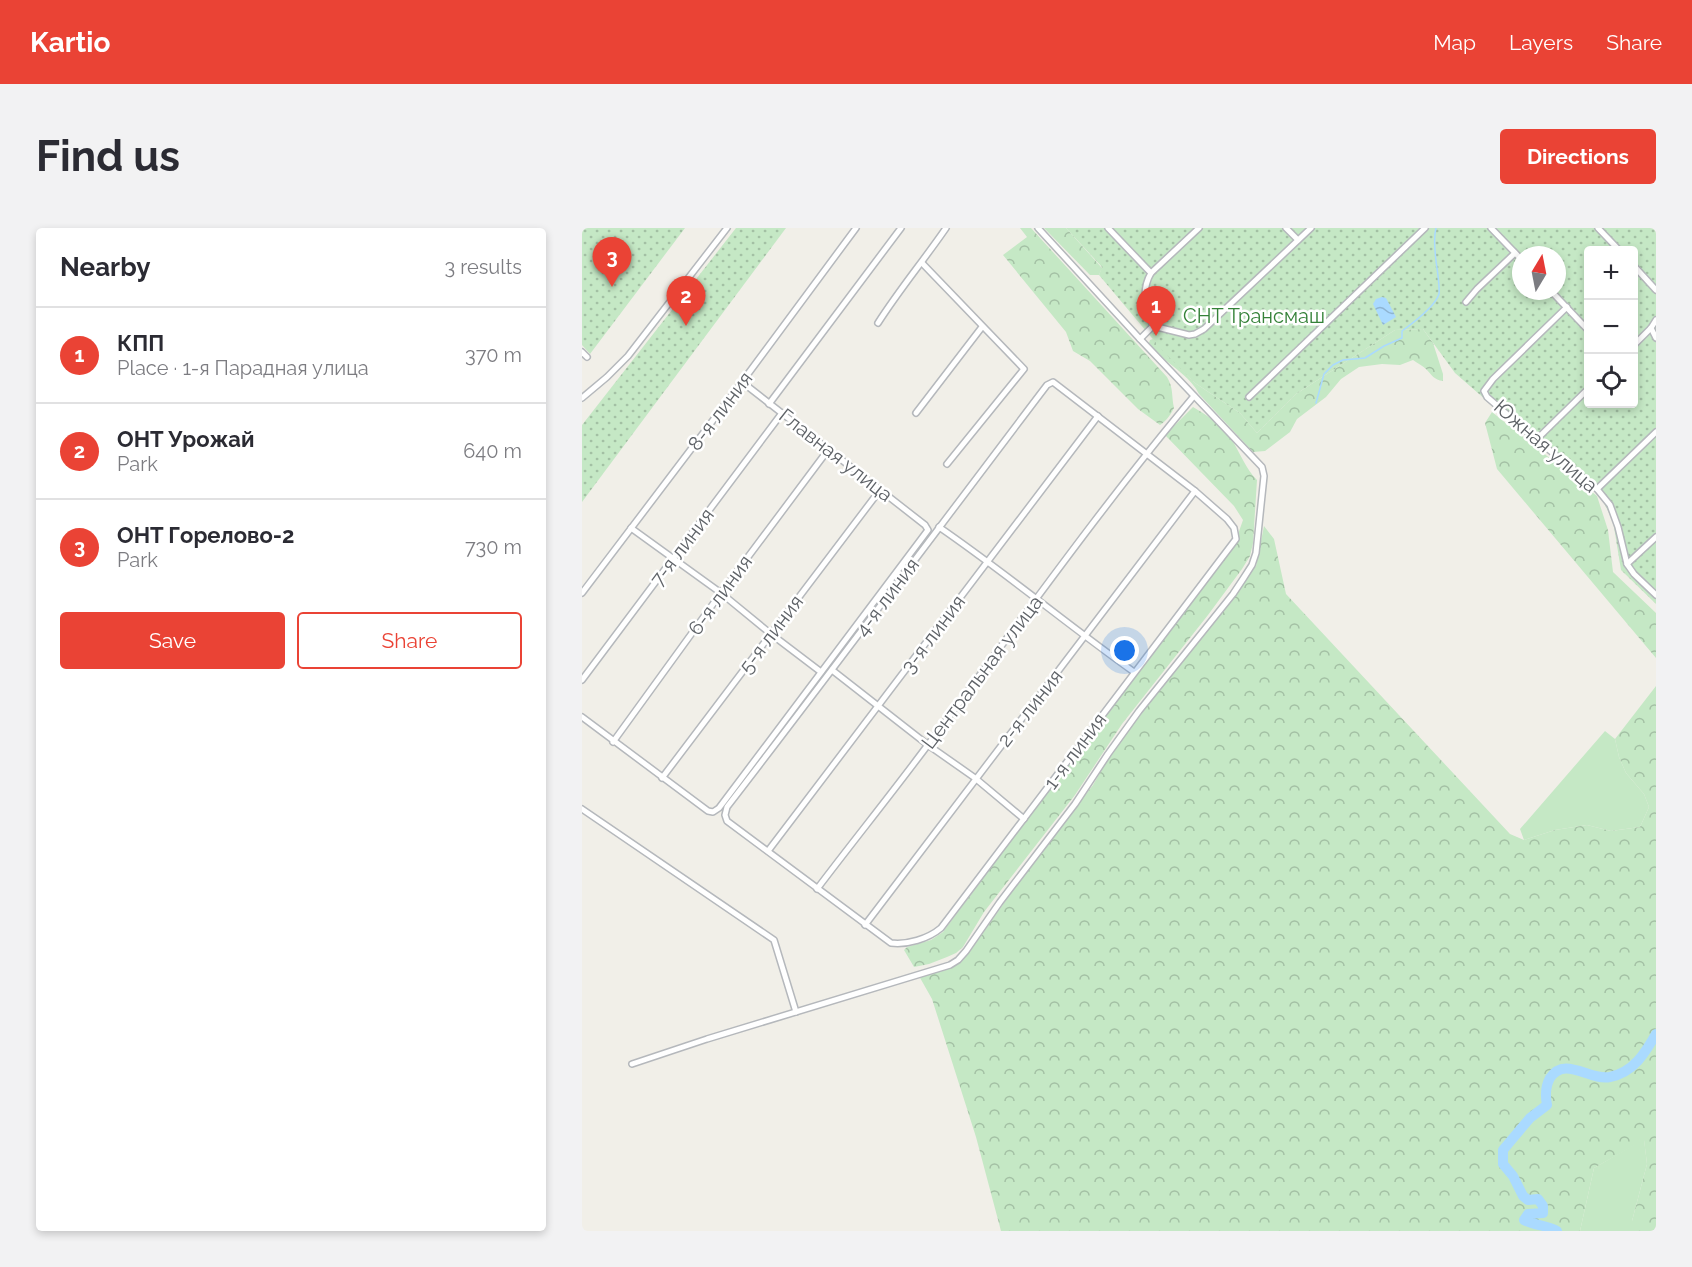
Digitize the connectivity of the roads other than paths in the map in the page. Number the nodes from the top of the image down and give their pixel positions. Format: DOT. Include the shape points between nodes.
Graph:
graph roads {
  1 [pos="727,228"];
  2 [pos="856,228"];
  3 [pos="901,228"];
  4 [pos="946,228"];
  5 [pos="1038,228"];
  6 [pos="1109,228"];
  7 [pos="1199,228"];
  8 [pos="1286,228"];
  9 [pos="1311,228"];
  10 [pos="1425,228"];
  11 [pos="1491,228"];
  12 [pos="1598,228"];
  13 [pos="1298,240"];
  14 [pos="1615,246"];
  15 [pos="1512,250"];
  16 [pos="1512,256"];
  17 [pos="922,263"];
  18 [pos="1638,270"];
  19 [pos="1151,273"];
  20 [pos="1656,290"];
  21 [pos="1560,300"];
  22 [pos="1466,302"];
  23 [pos="1567,307"];
  24 [pos="1656,320"];
  25 [pos="878,323"];
  26 [pos="1153,326"];
  27 [pos="1584,326"];
  28 [pos="982,327"];
  29 [pos="1651,328"];
  30 [pos="1656,338"];
  31 [pos="1140,339"];
  32 [pos="1638,341"];
  33 [pos="742,382"];
  34 [pos="1584,393"];
  35 [pos="1194,396"];
  36 [pos="582,398"];
  37 [pos="1249,398"];
  38 [pos="769,404"];
  39 [pos="782,413"];
  40 [pos="916,413"];
  41 [pos="1098,416"];
  42 [pos="1656,432"];
  43 [pos="1537,439"];
  44 [pos="828,450"];
  45 [pos="1147,454"];
  46 [pos="947,464"];
  47 [pos="1597,489"];
  48 [pos="880,490"];
  49 [pos="1195,491"];
  50 [pos="939,527"];
  51 [pos="631,528"];
  52 [pos="1656,537"];
  53 [pos="673,558"];
  54 [pos="988,561"];
  55 [pos="1627,564"];
  56 [pos="582,593"];
  57 [pos="721,593"];
  58 [pos="1656,595"];
  59 [pos="1037,598"];
  60 [pos="771,634"];
  61 [pos="1085,637"];
  62 [pos="832,670"];
  63 [pos="821,672"];
  64 [pos="1134,672"];
  65 [pos="582,680"];
  66 [pos="878,706"];
  67 [pos="582,717"];
  68 [pos="613,742"];
  69 [pos="928,745"];
  70 [pos="662,778"];
  71 [pos="975,778"];
  72 [pos="582,809"];
  73 [pos="1024,819"];
  74 [pos="768,851"];
  75 [pos="816,890"];
  76 [pos="865,925"];
  77 [pos="796,1012"];
  78 [pos="632,1064"];
  1 -- 36 [label="street" via="628,356"];
  2 -- 33 [label="street, 8-я линия"];
  3 -- 38 [label="street"];
  4 -- 17 [label="street"];
  5 -- 31 [label="street"];
  6 -- 19 [label="street"];
  7 -- 19 [label="street"];
  8 -- 13 [label="street"];
  9 -- 13 [label="street"];
  10 -- 37 [label="street"];
  11 -- 15 [label="street"];
  12 -- 14 [label="street"];
  13 -- 26 [label="street" via="1204,329 1190,335"];
  16 -- 22 [label="street"];
  17 -- 25 [label="street"];
  17 -- 28 [label="street"];
  18 -- 20 [label="street"];
  19 -- 26 [label="street" via="1145,296"];
  21 -- 23 [label="street"];
  23 -- 27 [label="street"];
  23 -- 43 [label="street, Южная улица" via="1484,391"];
  24 -- 29 [label="street"];
  26 -- 31 [label="street"];
  28 -- 40 [label="street"];
  28 -- 46 [label="street" via="1024,369"];
  29 -- 30 [label="street"];
  29 -- 32 [label="street"];
  31 -- 35 [label="street"];
  33 -- 38 [label="street, Главная улица"];
  33 -- 51 [label="street, 8-я линия"];
  34 -- 43 [label="street"];
  35 -- 45 [label="street, Центральная улица"];
  35 -- 77 [label="street" via="1262,467 1258,541 1252,565 1243,579 1139,711 958,960"];
  38 -- 39 [label="street, Главная улица"];
  39 -- 44 [label="street, Главная улица"];
  39 -- 53 [label="street, 7-я линия"];
  41 -- 45 [label="street"];
  41 -- 50 [label="street, 4-я линия" via="1053,382 1047,385"];
  41 -- 54 [label="street, 3-я линия"];
  42 -- 47 [label="street"];
  43 -- 47 [label="street, Южная улица"];
  44 -- 48 [label="street, Главная улица"];
  44 -- 57 [label="street, 6-я линия"];
  45 -- 49 [label="street"];
  45 -- 59 [label="street, Центральная улица"];
  47 -- 55 [label="street, Южная улица" via="1610,505"];
  48 -- 60 [label="street, 5-я линия"];
  48 -- 63 [label="street, Главная улица" via="928,530"];
  49 -- 61 [label="street, 2-я линия"];
  49 -- 64 [label="street, 1-я линия" via="1227,519 1236,539"];
  50 -- 54 [label="street"];
  50 -- 62 [label="street, 4-я линия"];
  51 -- 53 [label="street"];
  51 -- 56 [label="street, 8-я линия"];
  52 -- 55 [label="street"];
  53 -- 57 [label="street"];
  53 -- 65 [label="street, 7-я линия"];
  54 -- 59 [label="street"];
  54 -- 66 [label="street, 3-я линия"];
  55 -- 58 [label="street, Южная улица"];
  57 -- 60 [label="street"];
  57 -- 68 [label="street, 6-я линия"];
  59 -- 61 [label="street"];
  59 -- 69 [label="street, Центральная улица"];
  60 -- 63 [label="street"];
  60 -- 70 [label="street, 5-я линия"];
  61 -- 64 [label="street"];
  61 -- 71 [label="street, 2-я линия"];
  62 -- 66 [label="street"];
  62 -- 74 [label="street, 4-я линия" via="724,815"];
  63 -- 70 [label="street" via="719,808 708,811"];
  64 -- 73 [label="street, 1-я линия"];
  66 -- 69 [label="street"];
  66 -- 74 [label="street, 3-я линия"];
  67 -- 68 [label="street"];
  68 -- 70 [label="street"];
  69 -- 71 [label="street"];
  69 -- 75 [label="street, Центральная улица"];
  71 -- 73 [label="street"];
  71 -- 76 [label="street, 2-я линия"];
  72 -- 77 [label="street" via="774,940"];
  73 -- 76 [label="street, 1-я линия" via="934,935 891,943"];
  74 -- 75 [label="street"];
  75 -- 76 [label="street"];
  77 -- 78 [label="street"];
}
